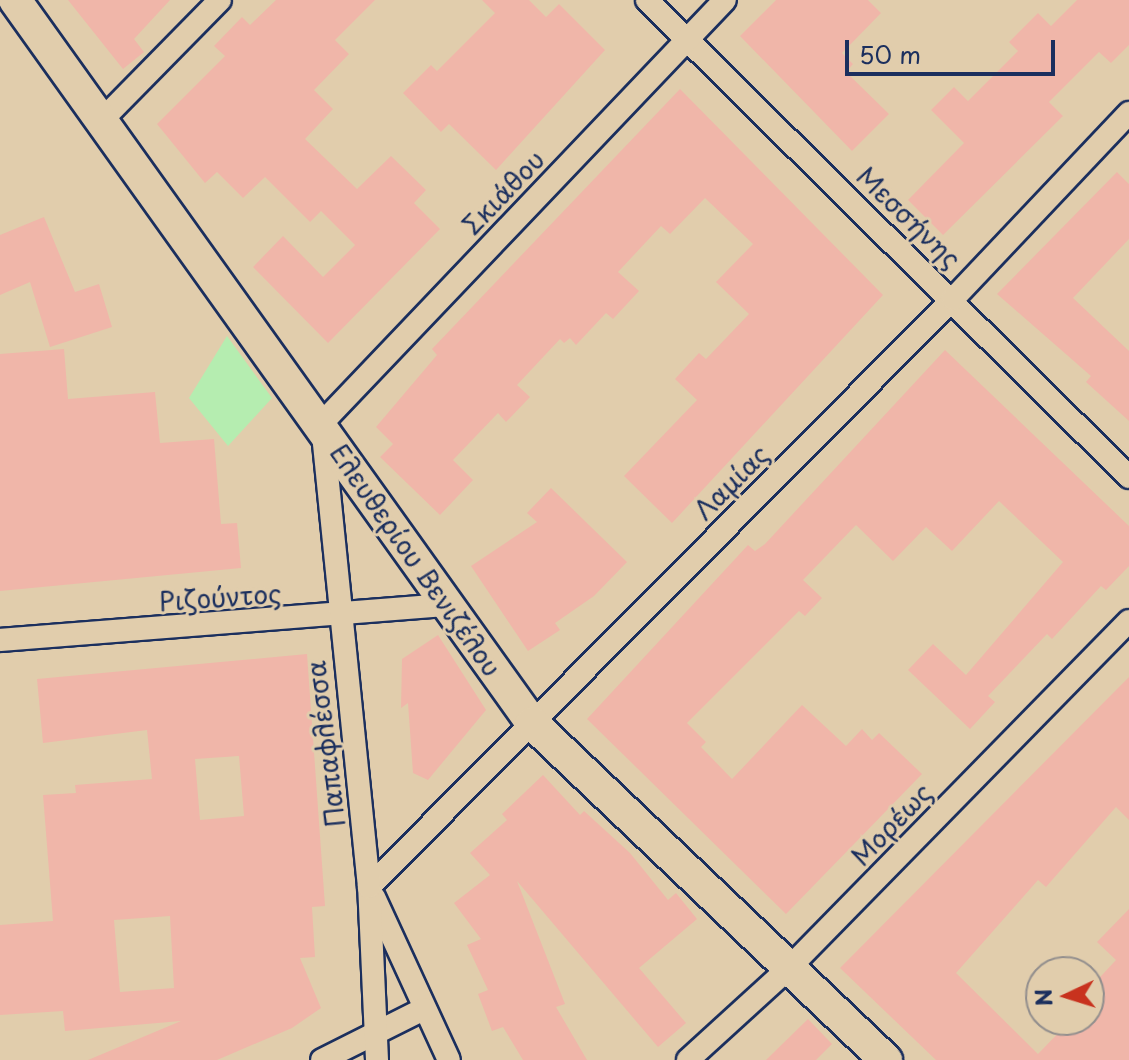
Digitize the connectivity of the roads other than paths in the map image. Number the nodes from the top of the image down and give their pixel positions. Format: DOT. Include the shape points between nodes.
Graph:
graph roads {
  1 [pos="15,0"];
  2 [pos="220,0"];
  3 [pos="647,0"];
  4 [pos="725,0"];
  5 [pos="687,39"];
  6 [pos="1129,113"];
  7 [pos="102,120"];
  8 [pos="953,299"];
  9 [pos="322,423"];
  10 [pos="1129,477"];
  11 [pos="444,605"];
  12 [pos="338,617"];
  13 [pos="1129,621"];
  14 [pos="0,640"];
  15 [pos="532,723"];
  16 [pos="369,887"];
  17 [pos="790,967"];
  18 [pos="424,1009"];
  19 [pos="376,1036"];
  20 [pos="322,1060"];
  21 [pos="377,1060"];
  22 [pos="449,1060"];
  23 [pos="688,1060"];
  24 [pos="886,1060"];
  1 -- 7 [label="street, Ελευθερίου Βενιζέλου"];
  2 -- 7 [label="street"];
  3 -- 5 [label="street, Μεσσήνης"];
  4 -- 5 [label="street, Σκιάθου"];
  5 -- 8 [label="street, Μεσσήνης"];
  5 -- 9 [label="street, Σκιάθου"];
  6 -- 8 [label="street, Λαμίας"];
  7 -- 9 [label="street, Ελευθερίου Βενιζέλου"];
  8 -- 10 [label="street, Μεσσήνης"];
  8 -- 15 [label="street, Λαμίας"];
  9 -- 11 [label="street, Ελευθερίου Βενιζέλου"];
  9 -- 12 [label="street, Παπαφλέσσα"];
  11 -- 12 [label="street, Ριζούντος"];
  11 -- 15 [label="street, Ελευθερίου Βενιζέλου"];
  12 -- 14 [label="street, Ριζούντος"];
  12 -- 16 [label="street, Παπαφλέσσα"];
  13 -- 17 [label="street, Μορέως"];
  15 -- 16 [label="street, Λαμίας"];
  15 -- 17 [label="street, Ελευθερίου Βενιζέλου"];
  16 -- 18 [label="street"];
  16 -- 19 [label="street, Παπαφλέσσα"];
  17 -- 23 [label="street, Μορέως"];
  17 -- 24 [label="street, Ελευθερίου Βενιζέλου"];
  18 -- 19 [label="street"];
  18 -- 22 [label="street"];
  19 -- 20 [label="street"];
  19 -- 21 [label="street, Παπαφλέσσα"];
}
